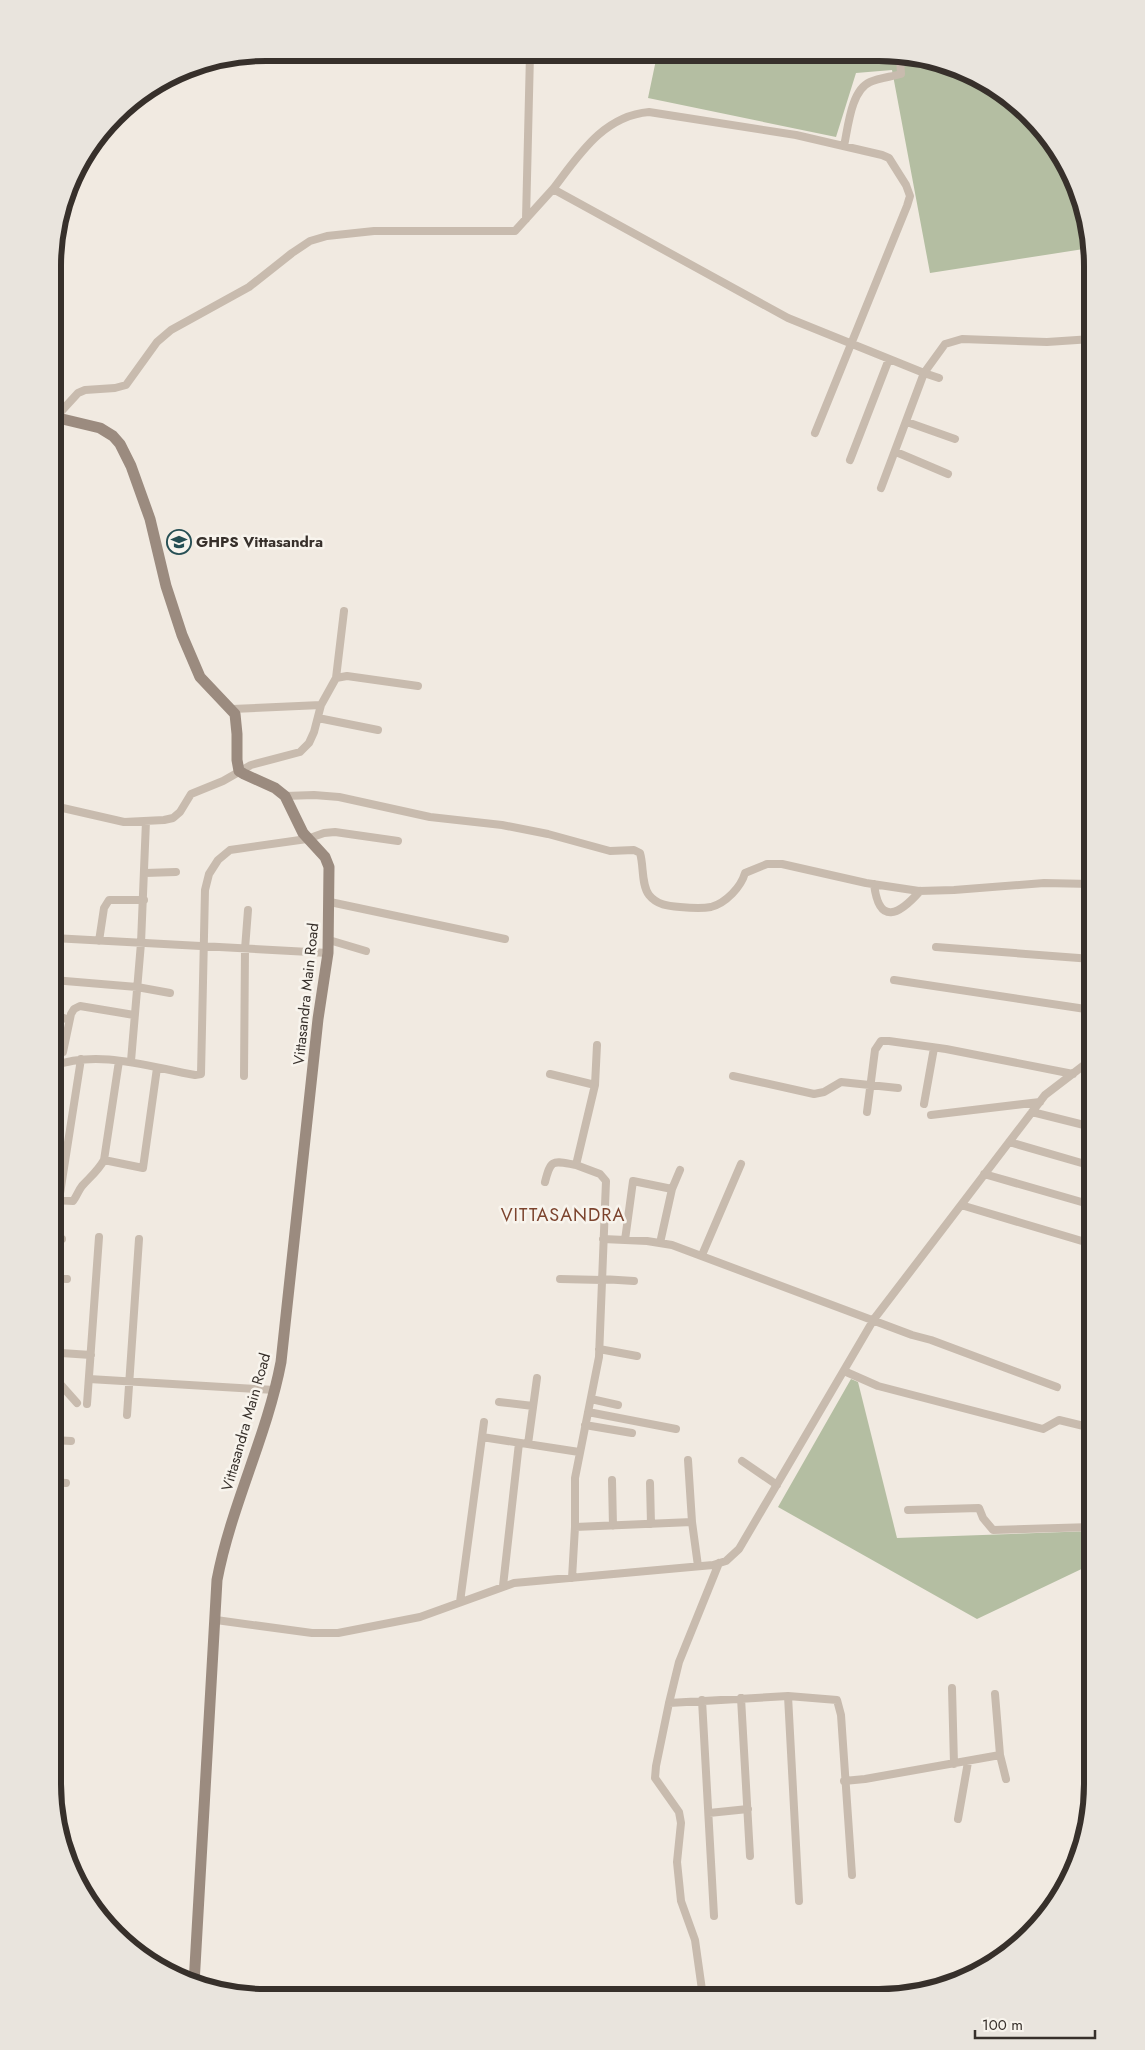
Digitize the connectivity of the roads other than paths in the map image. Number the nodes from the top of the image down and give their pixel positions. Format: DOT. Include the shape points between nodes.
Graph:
graph roads {
  1 [pos="530,61"];
  2 [pos="900,63"];
  3 [pos="844,146"];
  4 [pos="553,189"];
  5 [pos="526,219"];
  6 [pos="1084,340"];
  7 [pos="852,344"];
  8 [pos="889,359"];
  9 [pos="924,374"];
  10 [pos="939,378"];
  11 [pos="61,411"];
  12 [pos="61,418"];
  13 [pos="908,422"];
  14 [pos="815,433"];
  15 [pos="955,439"];
  16 [pos="896,452"];
  17 [pos="850,460"];
  18 [pos="948,474"];
  19 [pos="881,488"];
  20 [pos="344,611"];
  21 [pos="336,678"];
  22 [pos="418,686"];
  23 [pos="321,704"];
  24 [pos="232,709"];
  25 [pos="318,718"];
  26 [pos="378,730"];
  27 [pos="239,771"];
  28 [pos="285,796"];
  29 [pos="61,808"];
  30 [pos="146,821"];
  31 [pos="307,839"];
  32 [pos="398,841"];
  33 [pos="176,872"];
  34 [pos="145,873"];
  35 [pos="874,884"];
  36 [pos="1084,884"];
  37 [pos="920,891"];
  38 [pos="144,900"];
  39 [pos="330,902"];
  40 [pos="248,910"];
  41 [pos="61,938"];
  42 [pos="505,939"];
  43 [pos="329,940"];
  44 [pos="99,941"];
  45 [pos="141,943"];
  46 [pos="203,947"];
  47 [pos="936,947"];
  48 [pos="245,949"];
  49 [pos="366,951"];
  50 [pos="328,953"];
  51 [pos="1084,958"];
  52 [pos="894,980"];
  53 [pos="61,981"];
  54 [pos="137,987"];
  55 [pos="170,993"];
  56 [pos="1084,1009"];
  57 [pos="134,1016"];
  58 [pos="61,1017"];
  59 [pos="69,1020"];
  60 [pos="597,1045"];
  61 [pos="934,1048"];
  62 [pos="61,1052"];
  63 [pos="81,1059"];
  64 [pos="119,1061"];
  65 [pos="131,1061"];
  66 [pos="61,1064"];
  67 [pos="1084,1066"];
  68 [pos="157,1068"];
  69 [pos="550,1074"];
  70 [pos="1073,1074"];
  71 [pos="244,1076"];
  72 [pos="733,1076"];
  73 [pos="595,1085"];
  74 [pos="870,1085"];
  75 [pos="898,1088"];
  76 [pos="1040,1102"];
  77 [pos="924,1104"];
  78 [pos="867,1112"];
  79 [pos="1032,1112"];
  80 [pos="931,1115"];
  81 [pos="1084,1125"];
  82 [pos="1009,1142"];
  83 [pos="104,1160"];
  84 [pos="741,1164"];
  85 [pos="1084,1164"];
  86 [pos="576,1166"];
  87 [pos="680,1170"];
  88 [pos="61,1172"];
  89 [pos="984,1174"];
  90 [pos="544,1182"];
  91 [pos="672,1190"];
  92 [pos="61,1200"];
  93 [pos="1084,1203"];
  94 [pos="961,1205"];
  95 [pos="99,1237"];
  96 [pos="139,1239"];
  97 [pos="604,1239"];
  98 [pos="625,1240"];
  99 [pos="1084,1242"];
  100 [pos="660,1243"];
  101 [pos="702,1255"];
  102 [pos="560,1279"];
  103 [pos="602,1280"];
  104 [pos="634,1281"];
  105 [pos="874,1320"];
  106 [pos="599,1349"];
  107 [pos="61,1352"];
  108 [pos="91,1354"];
  109 [pos="637,1356"];
  110 [pos="844,1372"];
  111 [pos="537,1378"];
  112 [pos="89,1379"];
  113 [pos="129,1381"];
  114 [pos="61,1385"];
  115 [pos="1057,1387"];
  116 [pos="274,1390"];
  117 [pos="591,1399"];
  118 [pos="499,1402"];
  119 [pos="77,1403"];
  120 [pos="87,1404"];
  121 [pos="618,1405"];
  122 [pos="533,1406"];
  123 [pos="588,1412"];
  124 [pos="127,1415"];
  125 [pos="484,1422"];
  126 [pos="585,1425"];
  127 [pos="1084,1426"];
  128 [pos="676,1429"];
  129 [pos="632,1433"];
  130 [pos="482,1437"];
  131 [pos="61,1440"];
  132 [pos="71,1441"];
  133 [pos="519,1443"];
  134 [pos="528,1444"];
  135 [pos="579,1452"];
  136 [pos="688,1460"];
  137 [pos="742,1461"];
  138 [pos="612,1480"];
  139 [pos="61,1482"];
  140 [pos="66,1482"];
  141 [pos="650,1483"];
  142 [pos="777,1485"];
  143 [pos="908,1510"];
  144 [pos="692,1522"];
  145 [pos="651,1524"];
  146 [pos="613,1526"];
  147 [pos="575,1527"];
  148 [pos="1084,1528"];
  149 [pos="719,1563"];
  150 [pos="698,1566"];
  151 [pos="572,1578"];
  152 [pos="503,1586"];
  153 [pos="460,1602"];
  154 [pos="216,1620"];
  155 [pos="952,1688"];
  156 [pos="995,1694"];
  157 [pos="788,1696"];
  158 [pos="741,1698"];
  159 [pos="702,1700"];
  160 [pos="669,1702"];
  161 [pos="1000,1755"];
  162 [pos="968,1762"];
  163 [pos="954,1764"];
  164 [pos="1006,1779"];
  165 [pos="844,1781"];
  166 [pos="748,1809"];
  167 [pos="709,1813"];
  168 [pos="958,1820"];
  169 [pos="750,1856"];
  170 [pos="852,1875"];
  171 [pos="800,1901"];
  172 [pos="714,1916"];
  173 [pos="194,1976"];
  174 [pos="702,1989"];
  1 -- 5 [label="street"];
  2 -- 3 [label="street" via="900,74 868,83 860,89"];
  3 -- 4 [label="street" via="796,135 649,112 633,113 596,136"];
  3 -- 7 [label="street" via="888,158 910,196"];
  4 -- 5 [label="street"];
  4 -- 7 [label="street" via="788,318"];
  5 -- 11 [label="street" via="515,231 374,231 310,241 249,287 171,330 157,342 126,384 85,390"];
  6 -- 9 [label="street" via="1047,342 962,339 945,344"];
  7 -- 8 [label="street"];
  7 -- 14 [label="street"];
  8 -- 9 [label="street"];
  8 -- 17 [label="street"];
  9 -- 10 [label="street"];
  9 -- 13 [label="street"];
  12 -- 24 [label="street" via="100,428 120,444 132,466 150,518 166,586 182,635 200,676"];
  13 -- 15 [label="street"];
  13 -- 16 [label="street"];
  16 -- 18 [label="street"];
  16 -- 19 [label="street"];
  20 -- 21 [label="street"];
  21 -- 22 [label="street" via="347,676"];
  21 -- 23 [label="street"];
  23 -- 24 [label="street"];
  23 -- 25 [label="street"];
  24 -- 27 [label="street" via="237,726"];
  25 -- 26 [label="street"];
  25 -- 27 [label="street" via="309,743 300,752 262,761"];
  27 -- 28 [label="street"];
  27 -- 30 [label="street" via="192,794 173,818"];
  28 -- 31 [label="street, Vittasandra Main Road"];
  28 -- 35 [label="street" via="339,797 430,817 548,834 610,851 634,850 640,854 648,894 664,906 712,907 735,891 745,873 767,864 782,864"];
  29 -- 30 [label="street" via="124,822"];
  30 -- 34 [label="street"];
  31 -- 32 [label="street" via="335,832"];
  31 -- 39 [label="street, Vittasandra Main Road" via="327,862"];
  31 -- 46 [label="street" via="230,850 218,860 209,874 205,890"];
  33 -- 34 [label="street"];
  34 -- 38 [label="street"];
  35 -- 37 [label="street"];
  35 -- 37 [label="street" via="878,905 888,913 896,913"];
  36 -- 37 [label="street" via="1044,883"];
  38 -- 44 [label="street" via="109,900 104,908"];
  38 -- 45 [label="street"];
  39 -- 42 [label="street"];
  39 -- 43 [label="street, Vittasandra Main Road"];
  40 -- 48 [label="street"];
  41 -- 44 [label="street"];
  43 -- 49 [label="street"];
  43 -- 50 [label="street, Vittasandra Main Road"];
  44 -- 45 [label="street"];
  45 -- 46 [label="street"];
  45 -- 54 [label="street"];
  46 -- 48 [label="street"];
  46 -- 68 [label="street" via="202,1072 195,1075"];
  47 -- 51 [label="street"];
  48 -- 50 [label="street"];
  48 -- 71 [label="street"];
  50 -- 116 [label="street, Vittasandra Main Road" via="318,1019 284,1343"];
  52 -- 56 [label="street"];
  53 -- 54 [label="street"];
  54 -- 55 [label="street"];
  54 -- 57 [label="street"];
  57 -- 59 [label="street" via="80,1006 74,1009"];
  57 -- 65 [label="street"];
  58 -- 59 [label="street"];
  59 -- 62 [label="street"];
  60 -- 73 [label="street"];
  61 -- 70 [label="street"];
  61 -- 74 [label="street" via="881,1042 875,1050"];
  61 -- 77 [label="street"];
  63 -- 64 [label="street"];
  63 -- 66 [label="street"];
  63 -- 88 [label="street"];
  64 -- 65 [label="street"];
  64 -- 83 [label="street"];
  65 -- 68 [label="street"];
  67 -- 70 [label="street"];
  68 -- 83 [label="street" via="143,1168"];
  69 -- 73 [label="street"];
  70 -- 76 [label="street"];
  72 -- 74 [label="street" via="814,1094 841,1082"];
  73 -- 86 [label="street"];
  74 -- 75 [label="street"];
  74 -- 78 [label="street"];
  76 -- 79 [label="street"];
  76 -- 80 [label="street"];
  79 -- 81 [label="street"];
  79 -- 82 [label="street"];
  82 -- 85 [label="street"];
  82 -- 89 [label="street"];
  83 -- 92 [label="street" via="81,1186 76,1199"];
  84 -- 101 [label="street"];
  86 -- 90 [label="street" via="552,1163"];
  86 -- 97 [label="street" via="600,1174 606,1181"];
  87 -- 91 [label="street"];
  89 -- 93 [label="street"];
  89 -- 94 [label="street"];
  91 -- 98 [label="street" via="633,1181"];
  91 -- 100 [label="street"];
  94 -- 99 [label="street"];
  94 -- 105 [label="street"];
  95 -- 108 [label="street"];
  96 -- 113 [label="street"];
  97 -- 98 [label="street"];
  97 -- 103 [label="street"];
  98 -- 100 [label="street"];
  100 -- 101 [label="street"];
  101 -- 105 [label="street"];
  102 -- 103 [label="street"];
  103 -- 104 [label="street"];
  103 -- 106 [label="street"];
  105 -- 110 [label="street"];
  105 -- 115 [label="street"];
  106 -- 109 [label="street"];
  106 -- 117 [label="street"];
  107 -- 108 [label="street"];
  108 -- 112 [label="street"];
  110 -- 127 [label="street" via="878,1386 1043,1429 1059,1420"];
  110 -- 142 [label="street"];
  111 -- 122 [label="street"];
  112 -- 113 [label="street"];
  112 -- 120 [label="street"];
  113 -- 116 [label="street"];
  113 -- 124 [label="street"];
  114 -- 119 [label="street"];
  116 -- 154 [label="street, Vittasandra Main Road" via="223,1558 218,1580"];
  117 -- 121 [label="street"];
  117 -- 123 [label="street"];
  118 -- 122 [label="street"];
  122 -- 134 [label="street"];
  123 -- 126 [label="street"];
  123 -- 128 [label="street"];
  125 -- 130 [label="street"];
  126 -- 129 [label="street"];
  126 -- 135 [label="street"];
  130 -- 133 [label="street"];
  130 -- 153 [label="street"];
  131 -- 132 [label="street"];
  133 -- 134 [label="street"];
  133 -- 152 [label="street"];
  134 -- 135 [label="street"];
  135 -- 147 [label="street" via="575,1478"];
  136 -- 144 [label="street"];
  137 -- 142 [label="street"];
  138 -- 146 [label="street"];
  139 -- 140 [label="street"];
  141 -- 145 [label="street"];
  142 -- 149 [label="street" via="739,1548 726,1561"];
  143 -- 148 [label="street" via="979,1508 993,1530"];
  144 -- 145 [label="street"];
  144 -- 150 [label="street"];
  145 -- 146 [label="street"];
  146 -- 147 [label="street"];
  147 -- 151 [label="street"];
  149 -- 150 [label="street"];
  149 -- 160 [label="street" via="679,1662"];
  150 -- 151 [label="street"];
  151 -- 152 [label="street"];
  152 -- 153 [label="street"];
  153 -- 154 [label="street" via="404,1621 338,1633 312,1633"];
  154 -- 173 [label="street, Vittasandra Main Road"];
  155 -- 163 [label="street"];
  156 -- 161 [label="street"];
  157 -- 158 [label="street"];
  157 -- 165 [label="street" via="837,1700 841,1715"];
  157 -- 171 [label="street"];
  158 -- 159 [label="street"];
  158 -- 166 [label="street"];
  159 -- 160 [label="street"];
  159 -- 167 [label="street"];
  160 -- 174 [label="street" via="655,1778 679,1812 677,1862 681,1901 695,1940"];
  161 -- 162 [label="street"];
  161 -- 164 [label="street"];
  162 -- 163 [label="street"];
  162 -- 168 [label="street"];
  163 -- 165 [label="street"];
  165 -- 170 [label="street"];
  166 -- 167 [label="street"];
  166 -- 169 [label="street"];
  167 -- 172 [label="street"];
}
